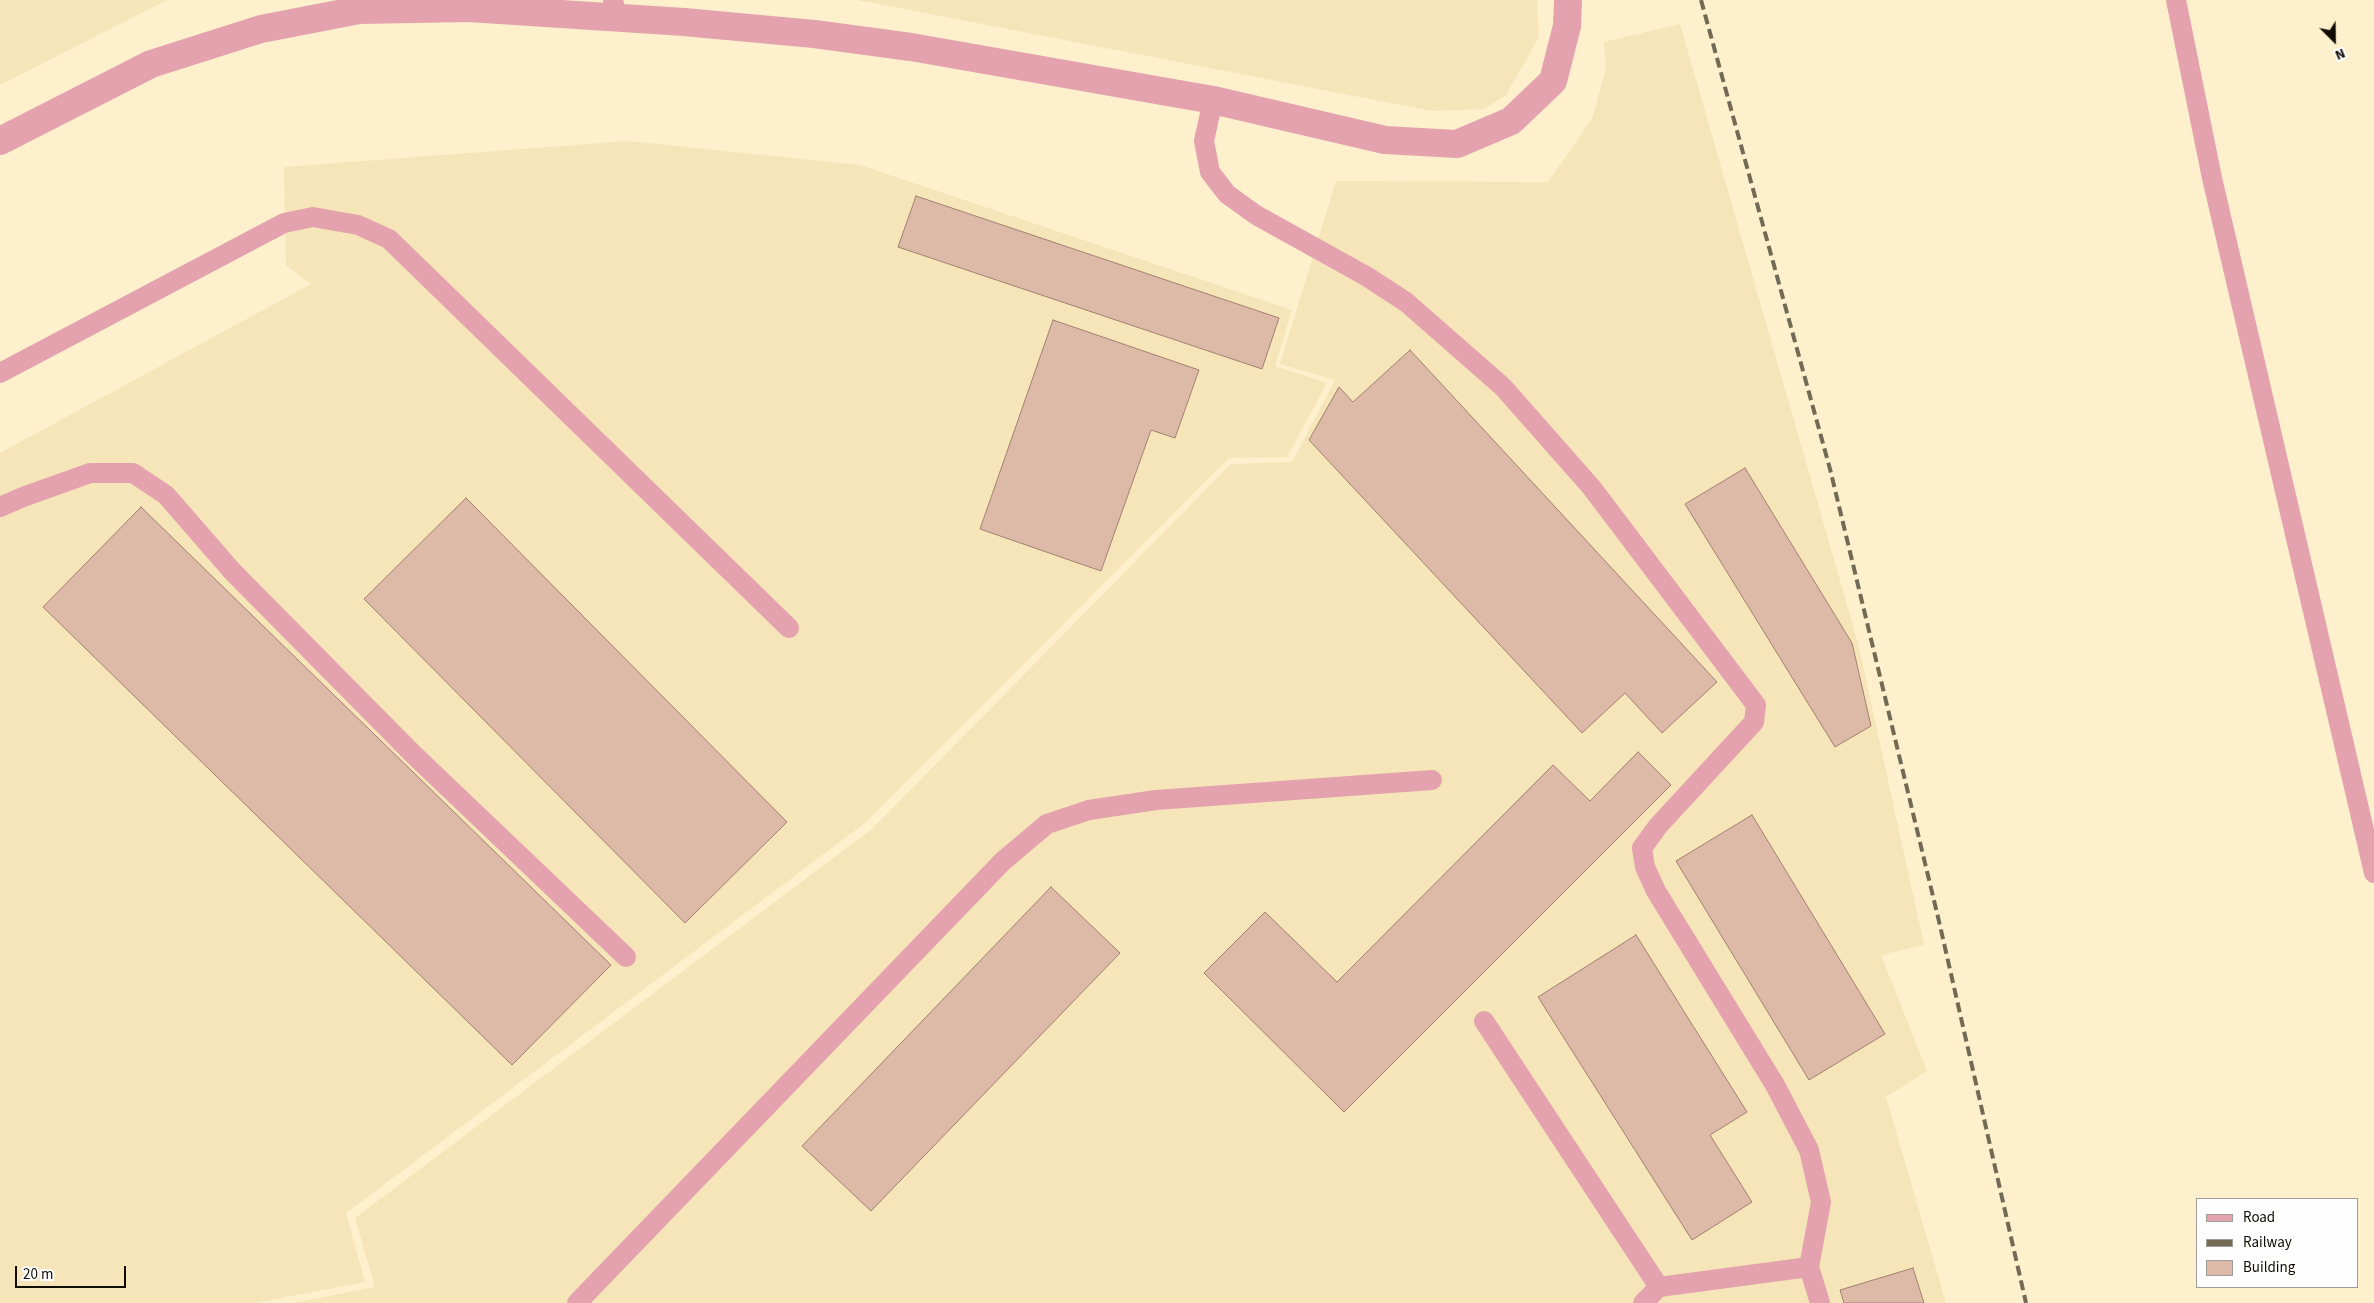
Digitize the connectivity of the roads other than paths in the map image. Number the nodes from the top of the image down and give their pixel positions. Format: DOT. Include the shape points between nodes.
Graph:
graph roads {
  1 [pos="1568,0"];
  2 [pos="2176,0"];
  3 [pos="615,9"];
  4 [pos="1213,100"];
  5 [pos="0,141"];
  6 [pos="0,373"];
  7 [pos="0,507"];
  8 [pos="789,628"];
  9 [pos="1432,780"];
  10 [pos="2374,874"];
  11 [pos="626,957"];
  12 [pos="1484,1021"];
  13 [pos="1809,1267"];
  14 [pos="1659,1287"];
  15 [pos="577,1303"];
  16 [pos="1643,1303"];
  17 [pos="1820,1303"];
  1 -- 4 [label="street" via="1567,26 1553,81 1511,122 1457,144 1385,140"];
  2 -- 10 [label="lane" via="2212,178"];
  3 -- 4 [label="street" via="911,47"];
  3 -- 5 [label="street" via="359,10 261,29 151,64"];
  4 -- 13 [label="lane" via="1204,142 1210,172 1228,194 1256,215 1406,302 1503,387 1592,488 1756,705 1754,722 1658,826 1642,848 1645,867 1656,891 1775,1085 1809,1150 1821,1202"];
  6 -- 8 [label="lane" via="284,223 313,217 358,225 389,239"];
  7 -- 11 [label="lane" via="90,473 133,473 166,494 232,570 406,746"];
  9 -- 15 [label="lane" via="1156,800 1089,810 1047,824 1003,861"];
  12 -- 14 [label="lane"];
  13 -- 14 [label="lane"];
  13 -- 17 [label="lane"];
  14 -- 16 [label="lane"];
}
